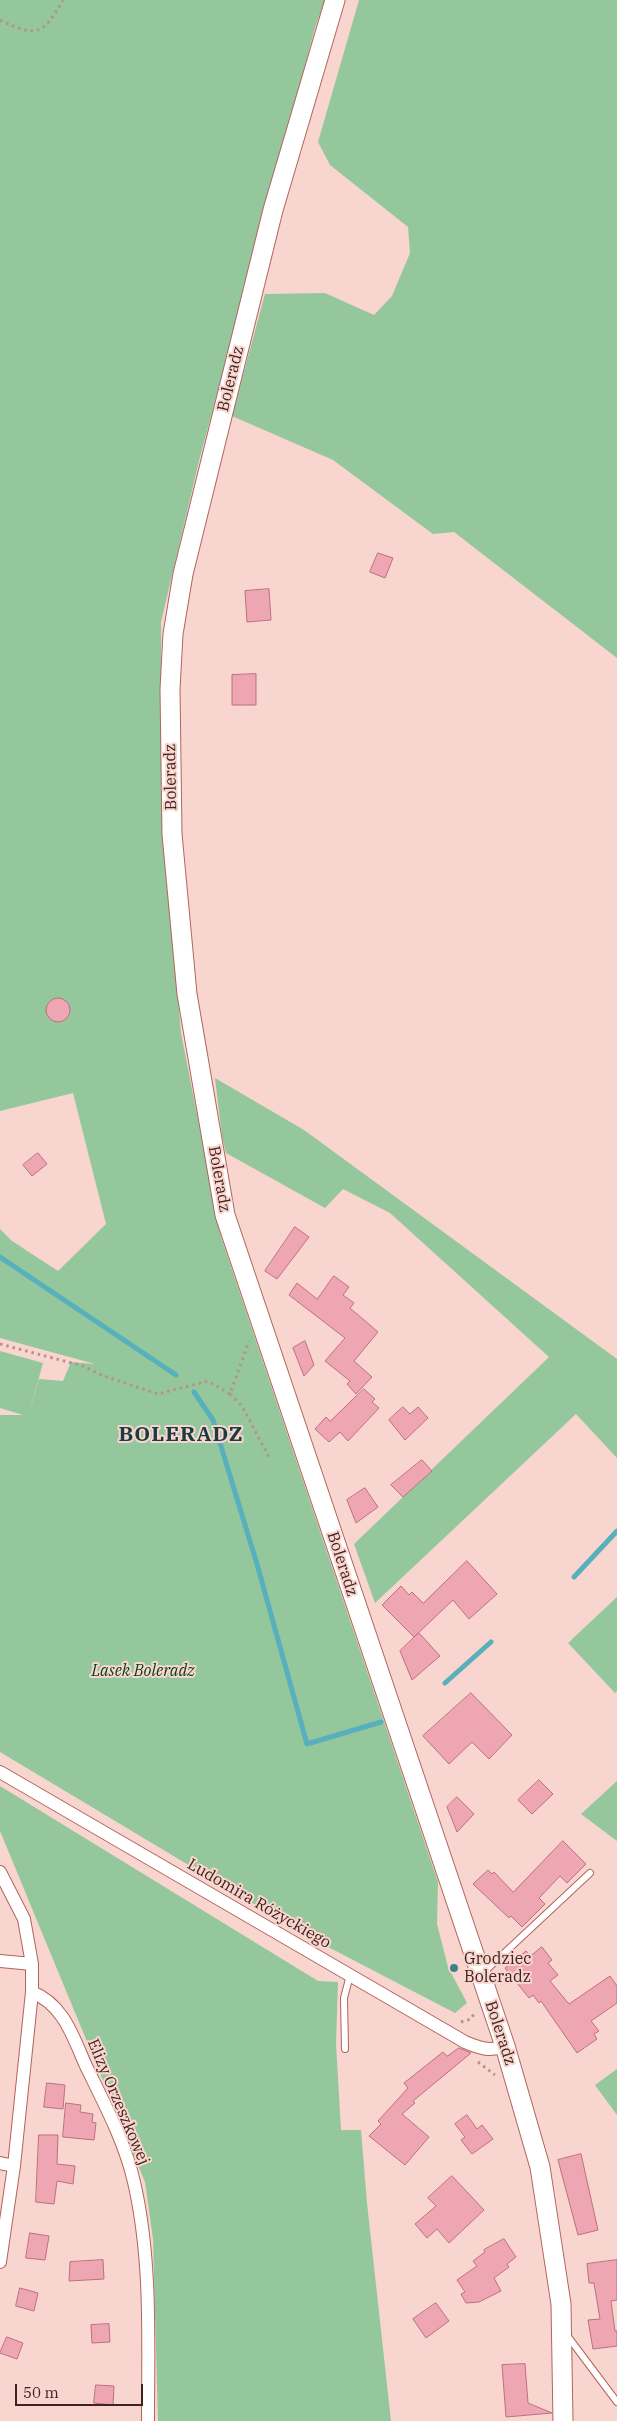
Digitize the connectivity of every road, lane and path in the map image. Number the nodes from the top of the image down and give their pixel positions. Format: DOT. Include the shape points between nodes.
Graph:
graph roads {
  1 [pos="63,0"];
  2 [pos="336,0"];
  3 [pos="0,20"];
  4 [pos="263,1330"];
  5 [pos="0,1344"];
  6 [pos="230,1394"];
  7 [pos="270,1459"];
  8 [pos="0,1772"];
  9 [pos="0,1872"];
  10 [pos="590,1873"];
  11 [pos="0,1961"];
  12 [pos="32,1964"];
  13 [pos="350,1975"];
  14 [pos="481,1975"];
  15 [pos="32,1992"];
  16 [pos="505,2046"];
  17 [pos="345,2049"];
  18 [pos="474,2060"];
  19 [pos="500,2080"];
  20 [pos="0,2163"];
  21 [pos="14,2166"];
  22 [pos="0,2262"];
  23 [pos="563,2329"];
  24 [pos="617,2402"];
  25 [pos="148,2421"];
  26 [pos="562,2421"];
  1 -- 3 [label="path" via="50,23 39,30 22,31"];
  2 -- 4 [label="street, Boleradz" via="273,210 183,574 173,634 170,689 172,834 187,994 225,1216"];
  4 -- 6 [label="path" via="252,1333"];
  4 -- 14 [label="street, Boleradz"];
  5 -- 6 [label="path" via="83,1366 158,1394 208,1381"];
  6 -- 7 [label="path" via="242,1406"];
  8 -- 13 [label="street, Ludomira Różyckiego"];
  9 -- 12 [label="street" via="24,1919"];
  10 -- 14 [label="lane"];
  11 -- 12 [label="street"];
  12 -- 15 [label="street"];
  13 -- 16 [label="street, Ludomira Różyckiego" via="465,2042 481,2049 496,2050"];
  13 -- 17 [label="lane" via="344,1998"];
  14 -- 16 [label="street, Boleradz"];
  15 -- 21 [label="street"];
  15 -- 25 [label="street, Elizy Orzeszkowej" via="46,1998 62,2014 117,2132 134,2182 148,2287"];
  16 -- 23 [label="street, Boleradz" via="540,2167"];
  18 -- 19 [label="path"];
  20 -- 21 [label="street"];
  21 -- 22 [label="street"];
  23 -- 24 [label="lane"];
  23 -- 26 [label="street, Boleradz"];
}
